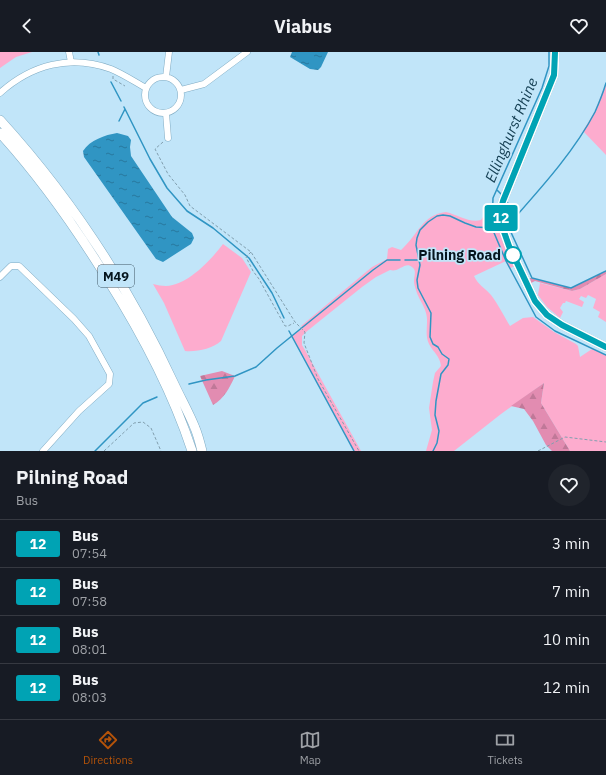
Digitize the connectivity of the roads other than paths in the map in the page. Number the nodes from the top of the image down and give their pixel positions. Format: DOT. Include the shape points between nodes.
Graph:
graph roads {
  1 [pos="69,52"];
  2 [pos="169,52"];
  3 [pos="247,52"];
  4 [pos="555,52"];
  5 [pos="71,62"];
  6 [pos="166,77"];
  7 [pos="146,88"];
  8 [pos="181,90"];
  9 [pos="0,93"];
  10 [pos="166,113"];
  11 [pos="0,120"];
  12 [pos="0,133"];
  13 [pos="168,138"];
  14 [pos="0,277"];
  15 [pos="606,347"];
  16 [pos="176,407"];
  17 [pos="196,428"];
  18 [pos="43,451"];
  19 [pos="187,451"];
  20 [pos="192,451"];
  21 [pos="202,451"];
  22 [pos="206,451"];
  1 -- 5 [label="street"];
  2 -- 6 [label="street"];
  3 -- 8 [label="street" via="204,84"];
  4 -- 15 [label="main road" via="554,75 500,212 509,246 535,301 547,315 562,325"];
  5 -- 7 [label="street" via="112,70"];
  5 -- 9 [label="street" via="49,65 26,74"];
  6 -- 7 [label="street" via="154,79"];
  6 -- 8 [label="street" via="175,81"];
  7 -- 10 [label="street" via="145,99 151,108"];
  8 -- 10 [label="street" via="177,107"];
  10 -- 13 [label="street"];
  11 -- 17 [label="highway, M49" via="61,195 100,249 140,317"];
  12 -- 16 [label="highway, M49" via="53,197 94,257 140,334"];
  14 -- 18 [label="street" via="11,266 19,266 89,336 110,374 108,384 79,411"];
  16 -- 19 [label="highway, M49"];
  16 -- 20 [label="highway, M49"];
  17 -- 21 [label="highway, M49"];
  17 -- 22 [label="highway, M49"];
}
